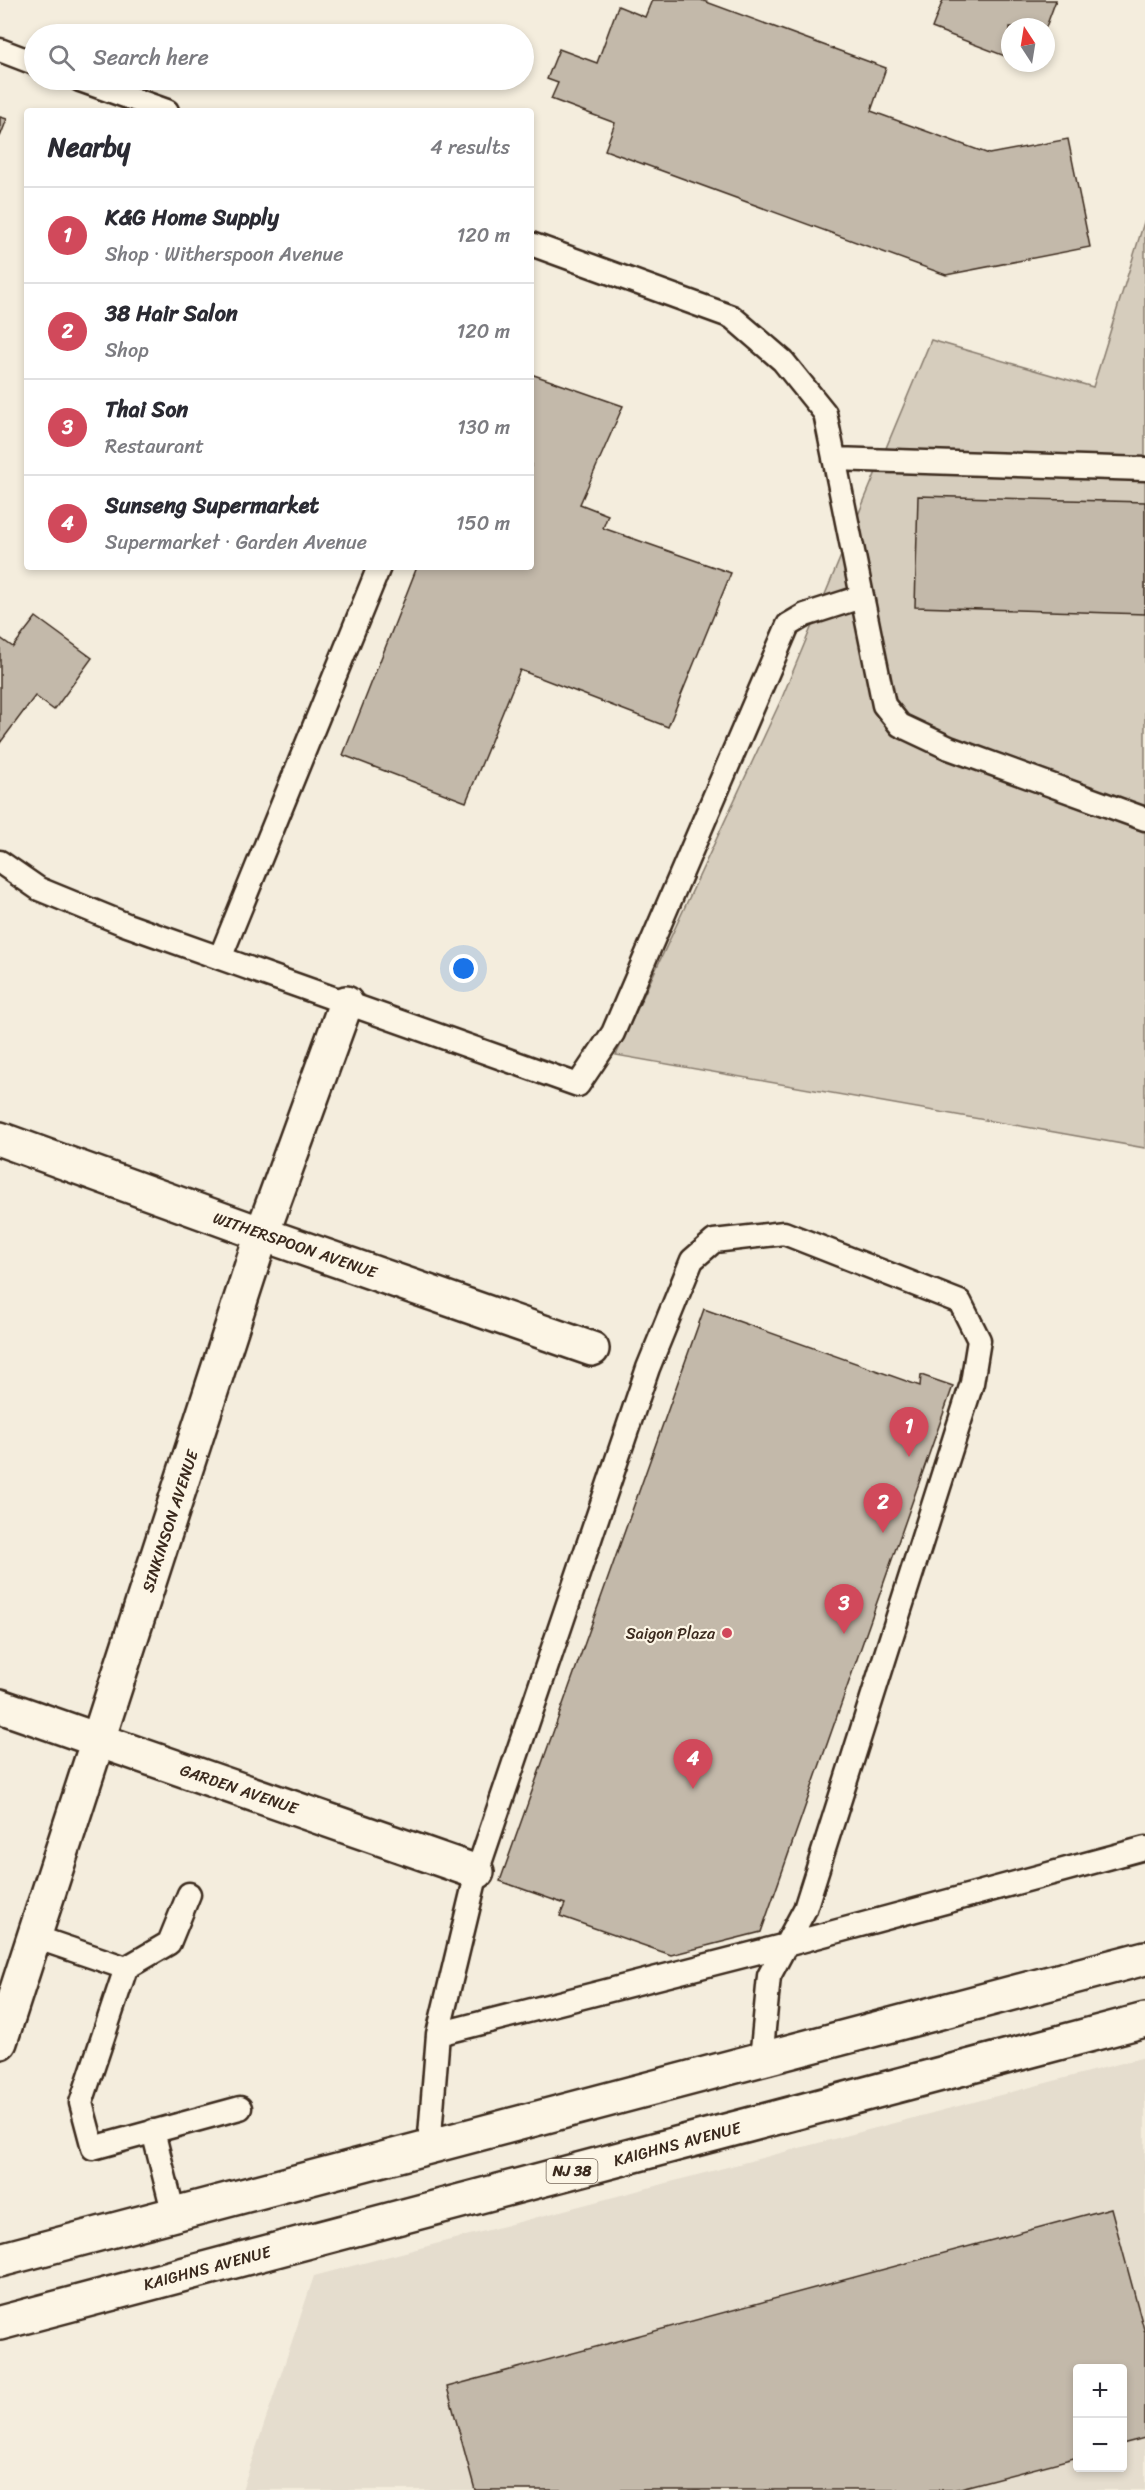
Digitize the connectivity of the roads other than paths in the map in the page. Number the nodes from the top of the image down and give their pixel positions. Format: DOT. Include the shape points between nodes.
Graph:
graph roads {
  1 [pos="0,50"];
  2 [pos="24,59"];
  3 [pos="108,90"];
  4 [pos="159,108"];
  5 [pos="534,245"];
  6 [pos="834,459"];
  7 [pos="1145,469"];
  8 [pos="378,570"];
  9 [pos="861,597"];
  10 [pos="1145,819"];
  11 [pos="0,862"];
  12 [pos="220,958"];
  13 [pos="346,1003"];
  14 [pos="0,1139"];
  15 [pos="262,1234"];
  16 [pos="592,1349"];
  17 [pos="0,1706"];
  18 [pos="100,1741"];
  19 [pos="1145,1848"];
  20 [pos="477,1872"];
  21 [pos="189,1894"];
  22 [pos="35,1937"];
  23 [pos="786,1945"];
  24 [pos="1145,1958"];
  25 [pos="126,1968"];
  26 [pos="1145,2020"];
  27 [pos="1,2034"];
  28 [pos="438,2034"];
  29 [pos="760,2060"];
  30 [pos="240,2108"];
  31 [pos="153,2131"];
  32 [pos="429,2148"];
  33 [pos="174,2215"];
  34 [pos="0,2260"];
  35 [pos="0,2323"];
  1 -- 2 [label="lane"];
  3 -- 4 [label="lane"];
  5 -- 6 [label="lane" via="732,317 783,361 825,413"];
  6 -- 7 [label="lane"];
  6 -- 9 [label="lane"];
  8 -- 12 [label="lane"];
  9 -- 10 [label="lane" via="884,705 900,725 949,748"];
  9 -- 13 [label="lane" via="804,615 788,625 613,1033 578,1084"];
  11 -- 12 [label="lane" via="39,889"];
  12 -- 13 [label="lane"];
  13 -- 15 [label="main road, SINKINSON AVENUE"];
  14 -- 15 [label="main road, WITHERSPOON AVENUE"];
  15 -- 16 [label="main road, WITHERSPOON AVENUE"];
  15 -- 18 [label="main road, SINKINSON AVENUE"];
  17 -- 18 [label="main road, GARDEN AVENUE"];
  18 -- 20 [label="main road, GARDEN AVENUE"];
  18 -- 22 [label="main road, SINKINSON AVENUE"];
  19 -- 23 [label="lane"];
  20 -- 23 [label="lane" via="648,1368 692,1260 714,1241 784,1233 960,1302 979,1340 972,1383 805,1909"];
  20 -- 28 [label="lane"];
  21 -- 25 [label="lane" via="168,1943"];
  22 -- 25 [label="lane"];
  22 -- 27 [label="main road, SINKINSON AVENUE"];
  23 -- 28 [label="lane"];
  23 -- 29 [label="lane" via="769,1976"];
  24 -- 29 [label="main road"];
  25 -- 31 [label="lane" via="81,2103 93,2148"];
  26 -- 35 [label="main road, KAIGHNS AVENUE / NJ 38"];
  28 -- 32 [label="lane"];
  29 -- 32 [label="main road"];
  30 -- 31 [label="lane"];
  31 -- 33 [label="lane"];
  32 -- 33 [label="main road"];
  33 -- 34 [label="main road"];
}
